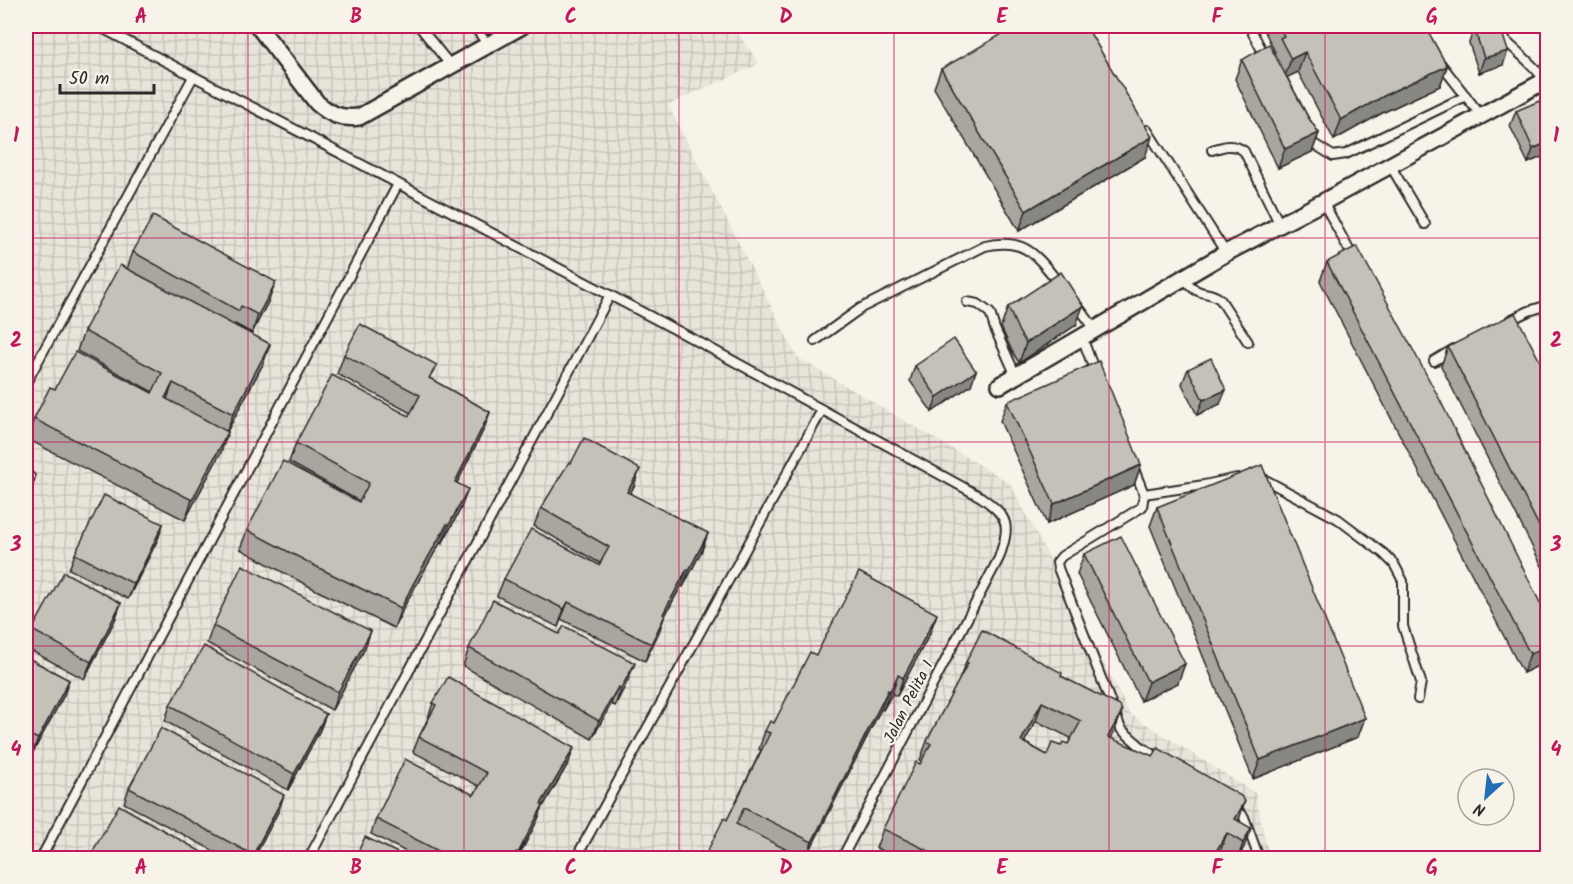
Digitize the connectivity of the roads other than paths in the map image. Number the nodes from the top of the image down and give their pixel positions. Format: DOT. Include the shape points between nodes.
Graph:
graph roads {
  1 [pos="98,26"];
  2 [pos="258,26"];
  3 [pos="419,26"];
  4 [pos="474,26"];
  5 [pos="522,26"];
  6 [pos="1250,26"];
  7 [pos="1493,26"];
  8 [pos="488,45"];
  9 [pos="1434,56"];
  10 [pos="1270,64"];
  11 [pos="451,66"];
  12 [pos="194,77"];
  13 [pos="1547,81"];
  14 [pos="1466,96"];
  15 [pos="1482,117"];
  16 [pos="1143,125"];
  17 [pos="1306,133"];
  18 [pos="1212,150"];
  19 [pos="1390,165"];
  20 [pos="398,184"];
  21 [pos="1323,202"];
  22 [pos="1425,224"];
  23 [pos="1280,225"];
  24 [pos="1226,253"];
  25 [pos="1360,270"];
  26 [pos="1184,278"];
  27 [pos="610,295"];
  28 [pos="967,302"];
  29 [pos="1548,305"];
  30 [pos="1499,326"];
  31 [pos="1089,333"];
  32 [pos="815,341"];
  33 [pos="1248,342"];
  34 [pos="1460,346"];
  35 [pos="1434,361"];
  36 [pos="1016,376"];
  37 [pos="1098,378"];
  38 [pos="26,382"];
  39 [pos="1000,385"];
  40 [pos="822,410"];
  41 [pos="1131,462"];
  42 [pos="1253,476"];
  43 [pos="30,477"];
  44 [pos="1243,477"];
  45 [pos="26,490"];
  46 [pos="1144,494"];
  47 [pos="1418,699"];
  48 [pos="1166,762"];
  49 [pos="1227,801"];
  50 [pos="41,858"];
  51 [pos="309,858"];
  52 [pos="576,858"];
  53 [pos="842,858"];
  54 [pos="1259,858"];
  1 -- 12 [label="lane, Jalan Pelita I"];
  2 -- 11 [label="street" via="317,103 328,113 347,119 359,117"];
  3 -- 11 [label="lane"];
  4 -- 8 [label="lane"];
  5 -- 8 [label="street"];
  6 -- 10 [label="lane"];
  7 -- 13 [label="lane"];
  8 -- 11 [label="street"];
  9 -- 14 [label="lane"];
  12 -- 20 [label="lane, Jalan Pelita I"];
  12 -- 38 [label="lane"];
  13 -- 15 [label="street"];
  14 -- 15 [label="lane"];
  14 -- 17 [label="lane" via="1346,154 1333,156 1324,152"];
  15 -- 19 [label="street"];
  16 -- 24 [label="lane"];
  18 -- 23 [label="lane" via="1233,145 1244,151"];
  19 -- 21 [label="street"];
  19 -- 22 [label="lane"];
  20 -- 27 [label="lane, Jalan Pelita I"];
  20 -- 50 [label="lane"];
  21 -- 23 [label="street"];
  21 -- 25 [label="lane"];
  23 -- 24 [label="street"];
  24 -- 26 [label="street"];
  26 -- 31 [label="street"];
  26 -- 33 [label="lane" via="1197,292 1220,299"];
  27 -- 40 [label="lane, Jalan Pelita I"];
  27 -- 51 [label="lane"];
  28 -- 36 [label="lane" via="990,313"];
  29 -- 30 [label="lane"];
  31 -- 32 [label="lane" via="1082,311 1032,253 1007,242 985,246 872,303"];
  31 -- 36 [label="street"];
  31 -- 37 [label="lane"];
  34 -- 35 [label="lane"];
  36 -- 39 [label="street"];
  40 -- 52 [label="lane"];
  40 -- 53 [label="lane, Jalan Pelita I" via="981,497 1004,516 1006,526 999,558"];
  41 -- 46 [label="lane"];
  42 -- 47 [label="lane" via="1338,519 1394,564 1403,581 1403,626 1421,682"];
  43 -- 45 [label="lane"];
  44 -- 46 [label="lane"];
  46 -- 48 [label="lane" via="1142,507 1057,562 1121,729"];
  49 -- 54 [label="lane" via="1244,818"];
}
